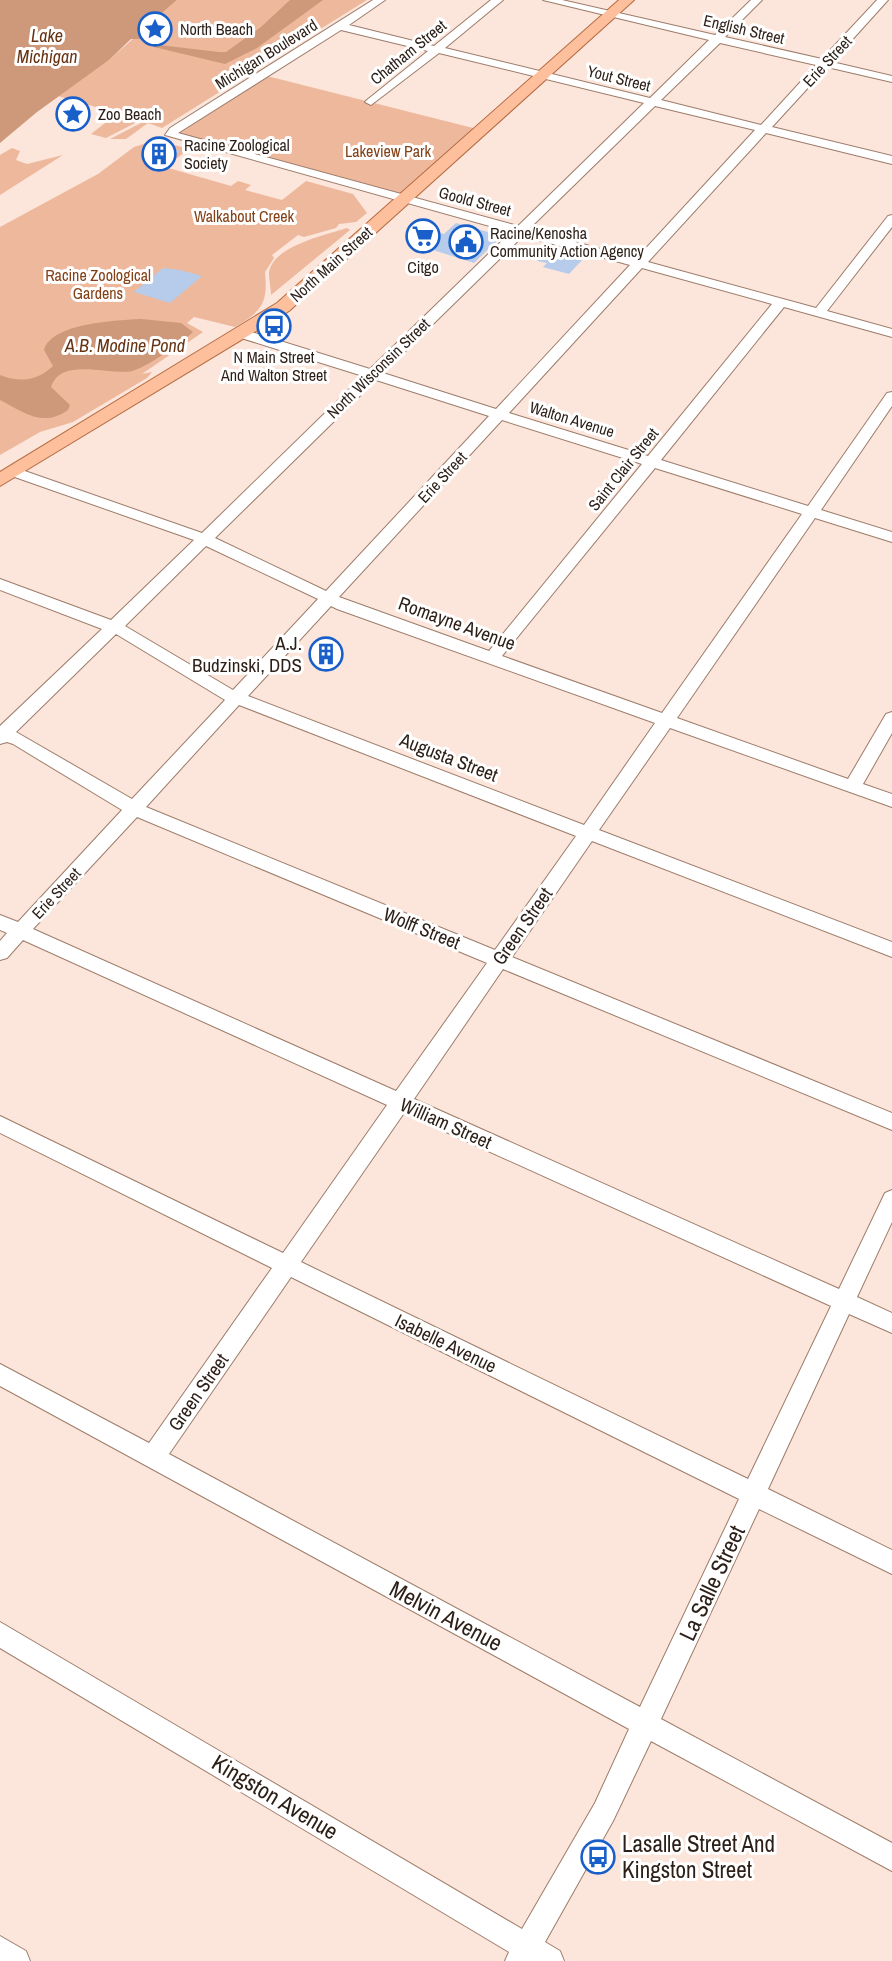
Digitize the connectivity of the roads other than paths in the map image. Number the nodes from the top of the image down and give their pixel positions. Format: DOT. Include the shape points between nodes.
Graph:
graph roads {
  1 [pos="380,0"];
  2 [pos="498,0"];
  3 [pos="548,0"];
  4 [pos="627,0"];
  5 [pos="757,0"];
  6 [pos="883,0"];
  7 [pos="611,15"];
  8 [pos="340,26"];
  9 [pos="718,39"];
  10 [pos="436,50"];
  11 [pos="824,63"];
  12 [pos="542,76"];
  13 [pos="892,79"];
  14 [pos="371,102"];
  15 [pos="652,102"];
  16 [pos="764,129"];
  17 [pos="171,135"];
  18 [pos="892,160"];
  19 [pos="403,200"];
  20 [pos="892,219"];
  21 [pos="519,231"];
  22 [pos="639,264"];
  23 [pos="781,302"];
  24 [pos="819,313"];
  25 [pos="892,333"];
  26 [pos="243,334"];
  27 [pos="370,376"];
  28 [pos="892,396"];
  29 [pos="499,415"];
  30 [pos="651,462"];
  31 [pos="7,476"];
  32 [pos="811,512"];
  33 [pos="892,537"];
  34 [pos="205,538"];
  35 [pos="0,584"];
  36 [pos="328,599"];
  37 [pos="114,627"];
  38 [pos="492,658"];
  39 [pos="236,698"];
  40 [pos="892,718"];
  41 [pos="666,720"];
  42 [pos="1,735"];
  43 [pos="852,787"];
  44 [pos="892,802"];
  45 [pos="134,808"];
  46 [pos="587,833"];
  47 [pos="0,922"];
  48 [pos="20,932"];
  49 [pos="892,950"];
  50 [pos="0,954"];
  51 [pos="499,959"];
  52 [pos="400,1102"];
  53 [pos="892,1122"];
  54 [pos="0,1124"];
  55 [pos="892,1199"];
  56 [pos="287,1264"];
  57 [pos="844,1302"];
  58 [pos="892,1323"];
  59 [pos="0,1374"];
  60 [pos="153,1457"];
  61 [pos="754,1494"];
  62 [pos="892,1562"];
  63 [pos="0,1633"];
  64 [pos="647,1724"];
  65 [pos="892,1857"];
  66 [pos="0,1950"];
  67 [pos="532,1957"];
  68 [pos="16,1961"];
  1 -- 8 [label="street, Michigan Boulevard"];
  2 -- 10 [label="street, Chatham Street"];
  3 -- 7 [label="street, English Street"];
  4 -- 7 [label="main road, North Main Street"];
  5 -- 9 [label="street, North Wisconsin Street"];
  6 -- 11 [label="street, Erie Street"];
  7 -- 9 [label="street, English Street"];
  7 -- 12 [label="main road, North Main Street"];
  8 -- 10 [label="street, Yout Street"];
  8 -- 17 [label="street, Michigan Boulevard"];
  9 -- 11 [label="street, English Street"];
  9 -- 15 [label="street, North Wisconsin Street"];
  10 -- 12 [label="street, Yout Street"];
  10 -- 14 [label="street, Chatham Street"];
  11 -- 13 [label="street, English Street"];
  11 -- 16 [label="street, Erie Street"];
  12 -- 15 [label="street, Yout Street"];
  12 -- 19 [label="main road, North Main Street"];
  15 -- 16 [label="street, Yout Street"];
  15 -- 21 [label="street, North Wisconsin Street"];
  16 -- 18 [label="street, Yout Street"];
  16 -- 22 [label="street, Erie Street"];
  17 -- 19 [label="street, Goold Street"];
  19 -- 21 [label="street, Goold Street"];
  19 -- 26 [label="main road, North Main Street" via="283,307"];
  20 -- 24 [label="street"];
  21 -- 22 [label="street, Goold Street"];
  21 -- 27 [label="street, North Wisconsin Street"];
  22 -- 23 [label="street, Goold Street"];
  22 -- 29 [label="street, Erie Street"];
  23 -- 24 [label="street, Goold Street"];
  23 -- 30 [label="street, Saint Clair Street"];
  24 -- 25 [label="street, Goold Street"];
  26 -- 27 [label="street, Walton Avenue"];
  26 -- 31 [label="main road, North Main Street"];
  27 -- 29 [label="street, Walton Avenue"];
  27 -- 34 [label="street, North Wisconsin Street"];
  28 -- 32 [label="street, Green Street"];
  29 -- 30 [label="street, Walton Avenue"];
  29 -- 36 [label="street, Erie Street"];
  30 -- 32 [label="street, Walton Avenue"];
  30 -- 38 [label="street, Saint Clair Street"];
  31 -- 34 [label="street, Romayne Avenue"];
  32 -- 33 [label="street, Walton Avenue"];
  32 -- 41 [label="street, Green Street"];
  34 -- 36 [label="street, Romayne Avenue"];
  34 -- 37 [label="street, North Wisconsin Street"];
  35 -- 37 [label="street, Augusta Street"];
  36 -- 38 [label="street, Romayne Avenue"];
  36 -- 39 [label="street, Erie Street"];
  37 -- 39 [label="street, Augusta Street"];
  37 -- 42 [label="street, North Wisconsin Street"];
  38 -- 41 [label="street, Romayne Avenue"];
  39 -- 45 [label="street, Erie Street"];
  39 -- 46 [label="street, Augusta Street"];
  40 -- 43 [label="street"];
  41 -- 43 [label="street, Romayne Avenue"];
  41 -- 46 [label="street, Green Street"];
  42 -- 45 [label="street, Wolff Street"];
  43 -- 44 [label="street, Romayne Avenue"];
  45 -- 48 [label="street, Erie Street"];
  45 -- 51 [label="street, Wolff Street"];
  46 -- 49 [label="street, Augusta Street"];
  46 -- 51 [label="street, Green Street"];
  47 -- 48 [label="street, William Street"];
  48 -- 50 [label="street, Erie Street"];
  48 -- 52 [label="street, William Street"];
  51 -- 52 [label="street, Green Street"];
  51 -- 53 [label="street, Wolff Street"];
  52 -- 56 [label="street, Green Street"];
  52 -- 57 [label="street, William Street"];
  54 -- 56 [label="street, Isabelle Avenue"];
  55 -- 57 [label="street, La Salle Street"];
  56 -- 60 [label="street, Green Street"];
  56 -- 61 [label="street, Isabelle Avenue"];
  57 -- 58 [label="street, William Street"];
  57 -- 61 [label="street, La Salle Street"];
  59 -- 60 [label="street, Melvin Avenue"];
  60 -- 64 [label="street, Melvin Avenue"];
  61 -- 62 [label="street, Isabelle Avenue"];
  61 -- 64 [label="street, La Salle Street"];
  63 -- 67 [label="street, Kingston Avenue"];
  64 -- 65 [label="street, Melvin Avenue"];
  64 -- 67 [label="street, La Salle Street"];
  66 -- 68 [label="street"];
}
